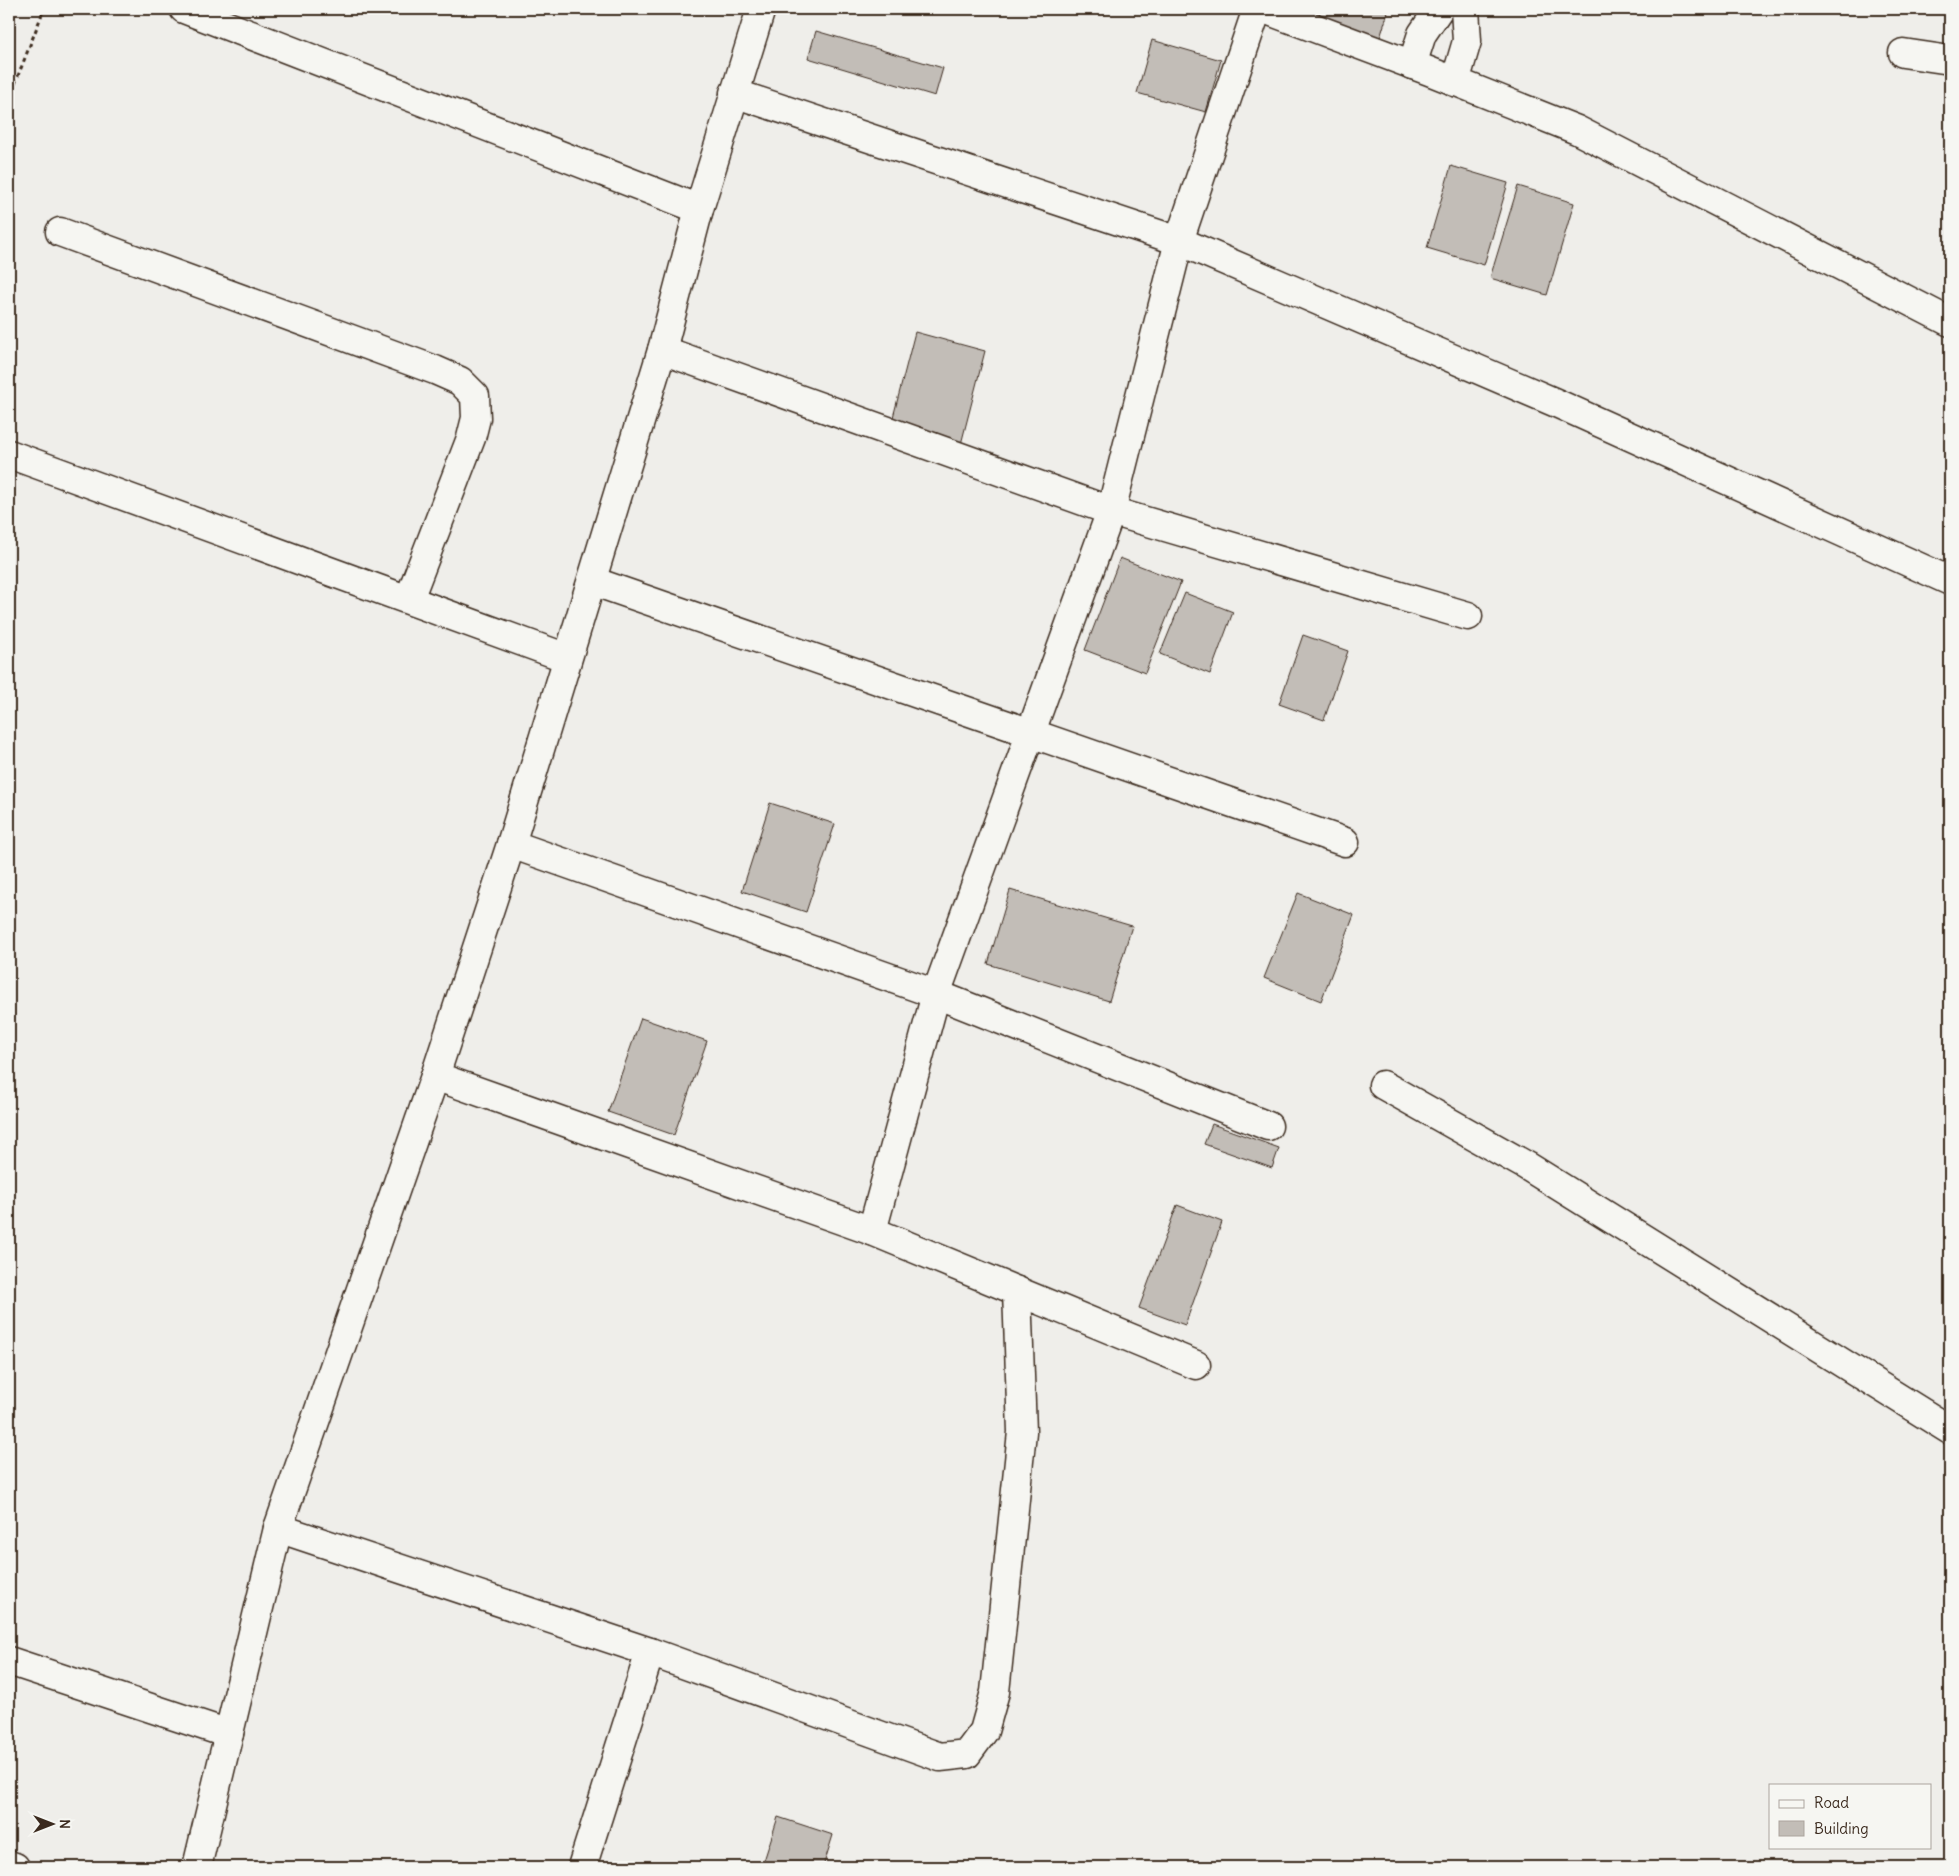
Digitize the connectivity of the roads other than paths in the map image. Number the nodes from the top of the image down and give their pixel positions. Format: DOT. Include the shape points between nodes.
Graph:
graph roads {
  1 [pos="184,9"];
  2 [pos="761,9"];
  3 [pos="1257,9"];
  4 [pos="1264,9"];
  5 [pos="1439,9"];
  6 [pos="1465,9"];
  7 [pos="1903,53"];
  8 [pos="1950,60"];
  9 [pos="1412,66"];
  10 [pos="1455,82"];
  11 [pos="734,93"];
  12 [pos="699,209"];
  13 [pos="60,232"];
  14 [pos="1179,241"];
  15 [pos="1950,322"];
  16 [pos="662,350"];
  17 [pos="9,454"];
  18 [pos="1111,511"];
  19 [pos="592,581"];
  20 [pos="1950,581"];
  21 [pos="409,599"];
  22 [pos="1468,616"];
  23 [pos="567,658"];
  24 [pos="1030,734"];
  25 [pos="1345,842"];
  26 [pos="511,844"];
  27 [pos="936,994"];
  28 [pos="435,1076"];
  29 [pos="1383,1086"];
  30 [pos="1268,1126"];
  31 [pos="872,1231"];
  32 [pos="1017,1291"];
  33 [pos="1196,1365"];
  34 [pos="1950,1430"];
  35 [pos="278,1528"];
  36 [pos="650,1652"];
  37 [pos="9,1661"];
  38 [pos="229,1734"];
  39 [pos="9,1865"];
  40 [pos="15,1867"];
  41 [pos="197,1867"];
  42 [pos="582,1867"];
  1 -- 12 [label="street"];
  2 -- 11 [label="street"];
  3 -- 14 [label="street"];
  4 -- 9 [label="street"];
  5 -- 9 [label="street" via="1422,34"];
  6 -- 10 [label="street" via="1467,41"];
  7 -- 8 [label="street"];
  9 -- 10 [label="street"];
  10 -- 15 [label="street" via="1577,130"];
  11 -- 12 [label="street"];
  11 -- 14 [label="street"];
  12 -- 16 [label="street"];
  13 -- 21 [label="street" via="435,370 460,381 475,396 476,418 471,438"];
  14 -- 18 [label="street"];
  14 -- 20 [label="street" via="1554,402"];
  16 -- 18 [label="street"];
  16 -- 19 [label="street"];
  17 -- 21 [label="street"];
  18 -- 22 [label="street"];
  18 -- 24 [label="street"];
  19 -- 23 [label="street"];
  19 -- 24 [label="street"];
  21 -- 23 [label="street"];
  23 -- 26 [label="street"];
  24 -- 25 [label="street"];
  24 -- 27 [label="street"];
  26 -- 27 [label="street"];
  26 -- 28 [label="street"];
  27 -- 30 [label="street"];
  27 -- 31 [label="street"];
  28 -- 31 [label="street"];
  28 -- 35 [label="street"];
  29 -- 34 [label="street" via="1527,1166"];
  31 -- 32 [label="street"];
  32 -- 33 [label="street"];
  32 -- 36 [label="street" via="1022,1432 995,1692 984,1731 967,1754 940,1757"];
  35 -- 36 [label="street"];
  35 -- 38 [label="street"];
  36 -- 42 [label="street"];
  37 -- 38 [label="street"];
  38 -- 41 [label="street"];
  39 -- 40 [label="street"];
}
